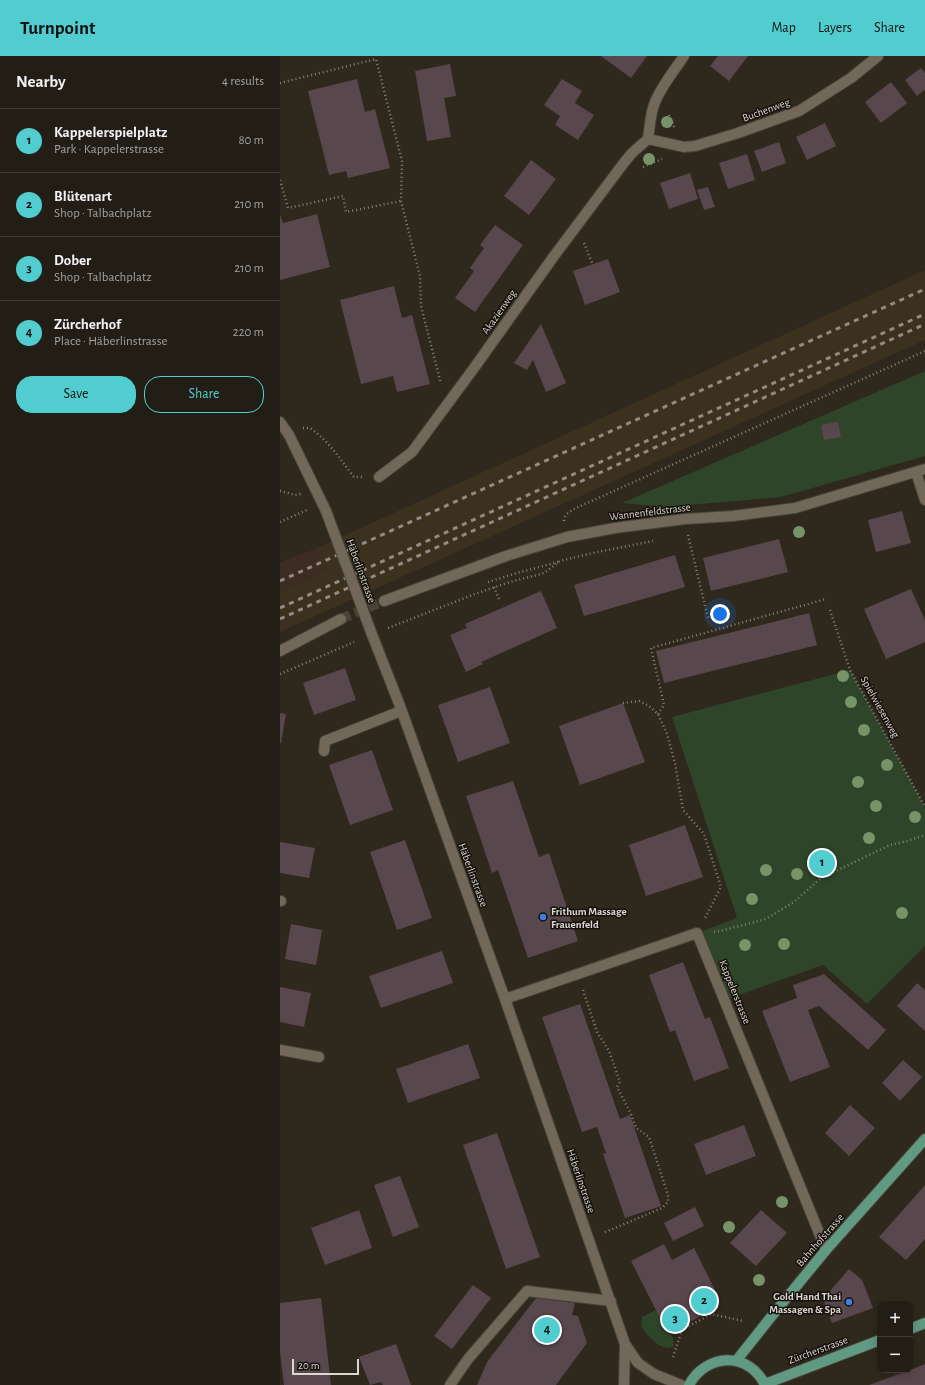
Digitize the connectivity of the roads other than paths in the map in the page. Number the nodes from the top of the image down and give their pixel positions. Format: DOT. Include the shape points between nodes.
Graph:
graph roads {
  1 [pos="684,56"];
  2 [pos="878,56"];
  3 [pos="648,140"];
  4 [pos="280,422"];
  5 [pos="920,470"];
  6 [pos="379,477"];
  7 [pos="925,500"];
  8 [pos="384,601"];
  9 [pos="341,619"];
  10 [pos="280,650"];
  11 [pos="401,711"];
  12 [pos="324,751"];
  13 [pos="505,999"];
  14 [pos="280,1050"];
  15 [pos="319,1056"];
  16 [pos="925,1139"];
  17 [pos="826,1250"];
  18 [pos="611,1301"];
  19 [pos="925,1323"];
  20 [pos="913,1328"];
  21 [pos="877,1341"];
  22 [pos="625,1344"];
  23 [pos="736,1361"];
  24 [pos="765,1384"];
  25 [pos="450,1385"];
  26 [pos="624,1385"];
  27 [pos="681,1385"];
  28 [pos="689,1385"];
  1 -- 3 [label="street" via="655,103"];
  2 -- 3 [label="street, Buchenweg" via="851,78 799,111 695,146 674,146"];
  3 -- 6 [label="street, Akazienweg" via="623,164 412,452"];
  4 -- 11 [label="street, Häberlinstrasse, bridge" via="289,435 324,507"];
  5 -- 7 [label="street"];
  5 -- 8 [label="street, Wannenfeldstrasse" via="795,508 685,519 567,537 506,556"];
  9 -- 10 [label="street"];
  11 -- 12 [label="street" via="325,741"];
  11 -- 13 [label="street, Häberlinstrasse"];
  13 -- 17 [label="street, Kappelerstrasse" via="698,933"];
  13 -- 18 [label="street, Häberlinstrasse"];
  14 -- 15 [label="street"];
  16 -- 17 [label="main road, Bahnhofstrasse"];
  17 -- 23 [label="main road, Bahnhofstrasse"];
  18 -- 22 [label="street, Häberlinstrasse"];
  18 -- 25 [label="street" via="528,1291 468,1359"];
  19 -- 20 [label="main road"];
  21 -- 24 [label="main road, Zürcherstrasse"];
  22 -- 26 [label="street, Häberlinstrasse"];
  22 -- 27 [label="street, Häberlinstrasse" via="638,1363 654,1374"];
  23 -- 24 [label="main road" via="748,1366"];
  23 -- 28 [label="main road" via="712,1362 701,1368"];
}
